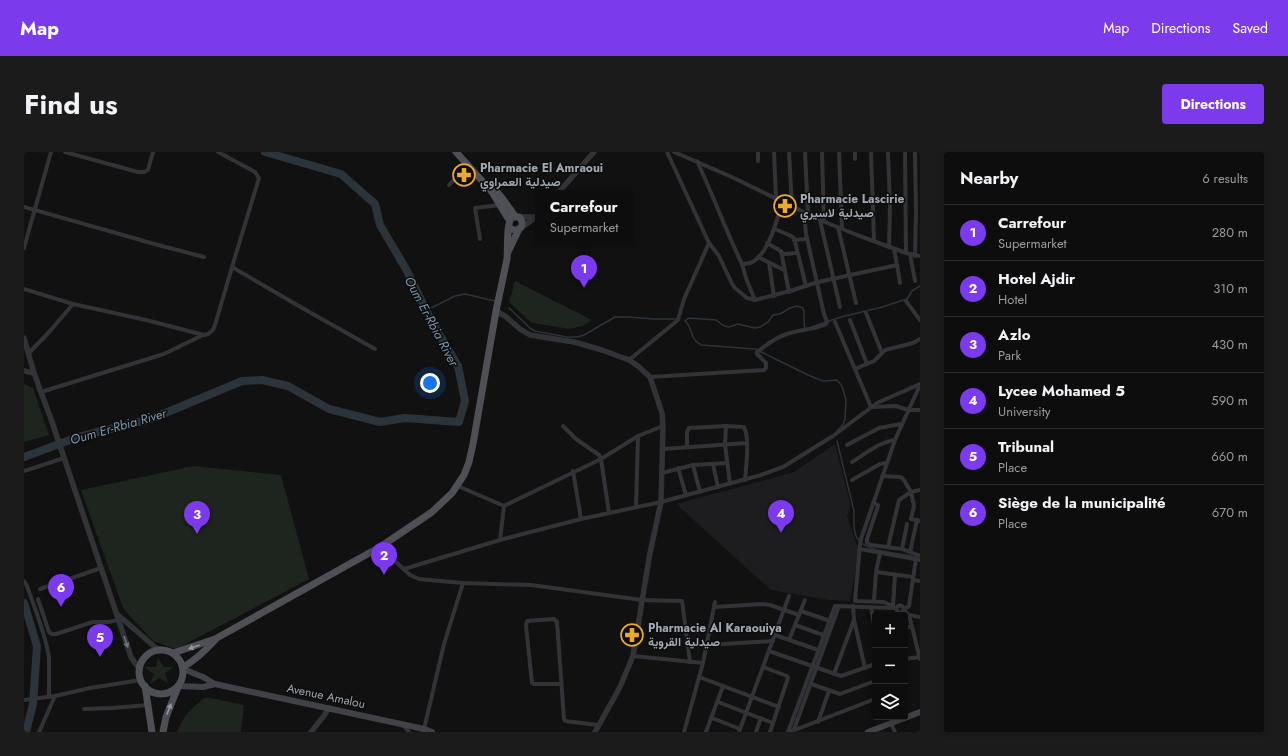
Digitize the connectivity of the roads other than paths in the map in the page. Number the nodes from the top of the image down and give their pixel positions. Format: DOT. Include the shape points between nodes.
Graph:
graph roads {
  1 [pos="51,152"];
  2 [pos="65,152"];
  3 [pos="154,152"];
  4 [pos="218,152"];
  5 [pos="456,152"];
  6 [pos="461,152"];
  7 [pos="594,152"];
  8 [pos="667,152"];
  9 [pos="674,152"];
  10 [pos="758,152"];
  11 [pos="774,152"];
  12 [pos="789,152"];
  13 [pos="805,152"];
  14 [pos="822,152"];
  15 [pos="839,152"];
  16 [pos="855,152"];
  17 [pos="871,152"];
  18 [pos="888,152"];
  19 [pos="905,152"];
  20 [pos="915,152"];
  21 [pos="855,159"];
  22 [pos="758,160"];
  23 [pos="696,161"];
  24 [pos="467,165"];
  25 [pos="448,185"];
  26 [pos="561,190"];
  27 [pos="918,197"];
  28 [pos="776,199"];
  29 [pos="782,202"];
  30 [pos="500,205"];
  31 [pos="792,206"];
  32 [pos="24,207"];
  33 [pos="35,210"];
  34 [pos="806,214"];
  35 [pos="535,216"];
  36 [pos="535,218"];
  37 [pos="513,220"];
  38 [pos="822,220"];
  39 [pos="520,228"];
  40 [pos="840,228"];
  41 [pos="775,229"];
  42 [pos="918,231"];
  43 [pos="480,238"];
  44 [pos="807,238"];
  45 [pos="794,240"];
  46 [pos="874,241"];
  47 [pos="709,243"];
  48 [pos="767,243"];
  49 [pos="24,248"];
  50 [pos="892,248"];
  51 [pos="781,251"];
  52 [pos="508,252"];
  53 [pos="797,253"];
  54 [pos="910,254"];
  55 [pos="920,256"];
  56 [pos="204,257"];
  57 [pos="758,258"];
  58 [pos="769,263"];
  59 [pos="742,264"];
  60 [pos="897,265"];
  61 [pos="232,267"];
  62 [pos="784,270"];
  63 [pos="848,275"];
  64 [pos="833,278"];
  65 [pos="915,281"];
  66 [pos="818,282"];
  67 [pos="900,284"];
  68 [pos="806,286"];
  69 [pos="24,289"];
  70 [pos="789,292"];
  71 [pos="774,296"];
  72 [pos="755,300"];
  73 [pos="906,301"];
  74 [pos="856,302"];
  75 [pos="73,304"];
  76 [pos="840,307"];
  77 [pos="496,311"];
  78 [pos="866,313"];
  79 [pos="850,320"];
  80 [pos="920,320"];
  81 [pos="836,322"];
  82 [pos="204,335"];
  83 [pos="24,338"];
  84 [pos="920,339"];
  85 [pos="375,349"];
  86 [pos="882,353"];
  87 [pos="28,354"];
  88 [pos="629,360"];
  89 [pos="867,364"];
  90 [pos="855,369"];
  91 [pos="24,371"];
  92 [pos="34,373"];
  93 [pos="650,377"];
  94 [pos="920,384"];
  95 [pos="41,392"];
  96 [pos="871,407"];
  97 [pos="908,410"];
  98 [pos="920,410"];
  99 [pos="901,424"];
  100 [pos="563,426"];
  101 [pos="663,426"];
  102 [pos="726,426"];
  103 [pos="638,436"];
  104 [pos="895,440"];
  105 [pos="747,443"];
  106 [pos="725,445"];
  107 [pos="847,445"];
  108 [pos="687,447"];
  109 [pos="663,448"];
  110 [pos="64,456"];
  111 [pos="601,459"];
  112 [pos="852,462"];
  113 [pos="727,463"];
  114 [pos="887,463"];
  115 [pos="713,464"];
  116 [pos="693,465"];
  117 [pos="678,468"];
  118 [pos="24,471"];
  119 [pos="573,471"];
  120 [pos="662,473"];
  121 [pos="882,476"];
  122 [pos="745,480"];
  123 [pos="852,480"];
  124 [pos="730,484"];
  125 [pos="458,486"];
  126 [pos="718,487"];
  127 [pos="920,490"];
  128 [pos="700,492"];
  129 [pos="911,492"];
  130 [pos="686,495"];
  131 [pos="661,502"];
  132 [pos="873,503"];
  133 [pos="504,506"];
  134 [pos="636,507"];
  135 [pos="609,513"];
  136 [pos="581,519"];
  137 [pos="919,520"];
  138 [pos="907,524"];
  139 [pos="500,540"];
  140 [pos="380,546"];
  141 [pos="860,547"];
  142 [pos="888,547"];
  143 [pos="902,549"];
  144 [pos="910,552"];
  145 [pos="880,553"];
  146 [pos="919,558"];
  147 [pos="101,568"];
  148 [pos="404,569"];
  149 [pos="876,572"];
  150 [pos="895,575"];
  151 [pos="913,579"];
  152 [pos="24,581"];
  153 [pos="920,581"];
  154 [pos="463,583"];
  155 [pos="40,589"];
  156 [pos="789,596"];
  157 [pos="38,599"];
  158 [pos="642,600"];
  159 [pos="805,600"];
  160 [pos="874,601"];
  161 [pos="715,602"];
  162 [pos="853,606"];
  163 [pos="714,607"];
  164 [pos="871,607"];
  165 [pos="894,607"];
  166 [pos="784,610"];
  167 [pos="903,610"];
  168 [pos="872,612"];
  169 [pos="116,613"];
  170 [pos="800,613"];
  171 [pos="909,615"];
  172 [pos="920,617"];
  173 [pos="118,620"];
  174 [pos="854,620"];
  175 [pos="832,621"];
  176 [pos="795,625"];
  177 [pos="908,626"];
  178 [pos="912,627"];
  179 [pos="775,635"];
  180 [pos="826,636"];
  181 [pos="215,640"];
  182 [pos="789,640"];
  183 [pos="773,641"];
  184 [pos="706,645"];
  185 [pos="164,650"];
  186 [pos="818,650"];
  187 [pos="769,651"];
  188 [pos="173,653"];
  189 [pos="633,656"];
  190 [pos="920,658"];
  191 [pos="908,659"];
  192 [pos="690,662"];
  193 [pos="703,662"];
  194 [pos="872,665"];
  195 [pos="763,667"];
  196 [pos="815,667"];
  197 [pos="183,668"];
  198 [pos="865,668"];
  199 [pos="140,670"];
  200 [pos="834,674"];
  201 [pos="699,677"];
  202 [pos="872,682"];
  203 [pos="143,683"];
  204 [pos="215,684"];
  205 [pos="561,684"];
  206 [pos="811,684"];
  207 [pos="723,686"];
  208 [pos="178,687"];
  209 [pos="829,691"];
  210 [pos="55,696"];
  211 [pos="47,697"];
  212 [pos="752,697"];
  213 [pos="24,700"];
  214 [pos="872,700"];
  215 [pos="718,702"];
  216 [pos="148,705"];
  217 [pos="779,707"];
  218 [pos="329,708"];
  219 [pos="84,709"];
  220 [pos="746,712"];
  221 [pos="920,713"];
  222 [pos="712,718"];
  223 [pos="761,718"];
  224 [pos="893,721"];
  225 [pos="773,722"];
  226 [pos="818,722"];
  227 [pos="403,725"];
  228 [pos="598,725"];
  229 [pos="424,729"];
  230 [pos="739,731"];
  231 [pos="39,732"];
  232 [pos="152,732"];
  233 [pos="163,732"];
  234 [pos="311,732"];
  235 [pos="409,732"];
  236 [pos="432,732"];
  237 [pos="596,732"];
  238 [pos="684,732"];
  239 [pos="706,732"];
  240 [pos="756,732"];
  241 [pos="770,732"];
  242 [pos="791,732"];
  243 [pos="868,732"];
  244 [pos="895,732"];
  1 -- 33 [label="street"];
  2 -- 3 [label="street" via="138,172 148,170"];
  4 -- 61 [label="street" via="255,172 259,178"];
  5 -- 24 [label="main road"];
  6 -- 37 [label="main road" via="502,198"];
  7 -- 26 [label="street"];
  8 -- 47 [label="street"];
  9 -- 23 [label="street"];
  10 -- 22 [label="street"];
  11 -- 28 [label="street"];
  12 -- 31 [label="street"];
  13 -- 34 [label="street"];
  14 -- 38 [label="street"];
  15 -- 40 [label="street"];
  16 -- 21 [label="street"];
  17 -- 46 [label="street"];
  18 -- 50 [label="street"];
  19 -- 54 [label="street"];
  20 -- 27 [label="street"];
  23 -- 28 [label="street"];
  23 -- 59 [label="street"];
  24 -- 25 [label="street"];
  24 -- 30 [label="main road" via="492,192"];
  27 -- 42 [label="street"];
  28 -- 29 [label="street"];
  29 -- 31 [label="street"];
  29 -- 41 [label="street"];
  30 -- 37 [label="main road"];
  30 -- 43 [label="street" via="475,208"];
  31 -- 34 [label="street"];
  32 -- 33 [label="street"];
  33 -- 49 [label="street"];
  33 -- 56 [label="street"];
  34 -- 38 [label="street"];
  34 -- 44 [label="street"];
  35 -- 37 [label="street"];
  36 -- 39 [label="street"];
  37 -- 39 [label="main road" via="516,230"];
  37 -- 39 [label="main road" via="521,220"];
  37 -- 52 [label="main road" via="507,240"];
  38 -- 40 [label="street"];
  38 -- 64 [label="street"];
  39 -- 52 [label="main road"];
  40 -- 46 [label="street"];
  40 -- 63 [label="street"];
  41 -- 45 [label="street" via="793,236"];
  41 -- 48 [label="street"];
  42 -- 54 [label="street"];
  44 -- 45 [label="street"];
  44 -- 66 [label="street"];
  45 -- 53 [label="street"];
  46 -- 50 [label="street"];
  47 -- 72 [label="street" via="719,256 735,288 747,298"];
  47 -- 88 [label="street" via="678,320"];
  48 -- 51 [label="street"];
  48 -- 57 [label="street"];
  50 -- 54 [label="street"];
  50 -- 60 [label="street"];
  51 -- 53 [label="street" via="787,254"];
  51 -- 62 [label="street"];
  52 -- 77 [label="main road"];
  53 -- 68 [label="street"];
  54 -- 55 [label="street"];
  54 -- 65 [label="street"];
  57 -- 58 [label="street"];
  57 -- 59 [label="street"];
  58 -- 62 [label="street"];
  58 -- 71 [label="street"];
  59 -- 72 [label="street"];
  60 -- 63 [label="street"];
  60 -- 67 [label="street"];
  61 -- 82 [label="street" via="213,330"];
  61 -- 85 [label="street"];
  62 -- 70 [label="street"];
  63 -- 64 [label="street"];
  63 -- 74 [label="street"];
  64 -- 66 [label="street"];
  64 -- 76 [label="street"];
  66 -- 68 [label="street"];
  66 -- 93 [label="street" via="826,324 810,330 785,334 762,348 757,352 766,363 764,370"];
  68 -- 70 [label="street"];
  69 -- 75 [label="street"];
  70 -- 71 [label="street"];
  71 -- 72 [label="street"];
  73 -- 80 [label="street"];
  75 -- 82 [label="street"];
  75 -- 87 [label="street"];
  77 -- 88 [label="street" via="530,334 581,344"];
  77 -- 125 [label="main road" via="473,444 469,462"];
  78 -- 86 [label="street"];
  79 -- 89 [label="street"];
  81 -- 90 [label="street"];
  82 -- 95 [label="street" via="164,354"];
  83 -- 87 [label="street"];
  84 -- 86 [label="street"];
  86 -- 89 [label="street"];
  87 -- 92 [label="street"];
  88 -- 93 [label="street"];
  89 -- 90 [label="street"];
  90 -- 96 [label="street"];
  91 -- 92 [label="street"];
  92 -- 95 [label="street"];
  93 -- 101 [label="street"];
  94 -- 96 [label="street"];
  94 -- 97 [label="street"];
  95 -- 110 [label="street"];
  96 -- 97 [label="street" via="896,406"];
  96 -- 122 [label="street" via="833,436 783,467"];
  97 -- 98 [label="street"];
  97 -- 99 [label="street"];
  99 -- 104 [label="street"];
  99 -- 107 [label="street" via="879,428"];
  100 -- 111 [label="street"];
  101 -- 103 [label="street"];
  101 -- 109 [label="street"];
  102 -- 105 [label="street" via="744,427"];
  102 -- 106 [label="street"];
  102 -- 108 [label="street" via="689,428"];
  103 -- 111 [label="street"];
  103 -- 134 [label="street"];
  104 -- 112 [label="street" via="878,446"];
  104 -- 114 [label="street"];
  105 -- 106 [label="street"];
  105 -- 122 [label="street"];
  106 -- 108 [label="street"];
  106 -- 113 [label="street"];
  108 -- 109 [label="street"];
  109 -- 120 [label="street"];
  110 -- 118 [label="street"];
  110 -- 147 [label="street"];
  111 -- 119 [label="street"];
  111 -- 135 [label="street"];
  113 -- 115 [label="street"];
  113 -- 124 [label="street"];
  114 -- 121 [label="street"];
  114 -- 123 [label="street" via="880,464"];
  115 -- 116 [label="street"];
  115 -- 126 [label="street"];
  116 -- 117 [label="street"];
  116 -- 128 [label="street"];
  117 -- 120 [label="street"];
  117 -- 130 [label="street"];
  119 -- 133 [label="street"];
  119 -- 136 [label="street"];
  120 -- 131 [label="street"];
  121 -- 129 [label="street" via="901,477"];
  121 -- 132 [label="street"];
  122 -- 124 [label="street"];
  124 -- 126 [label="street"];
  125 -- 133 [label="street"];
  125 -- 140 [label="main road" via="432,512"];
  126 -- 128 [label="street"];
  127 -- 129 [label="street"];
  128 -- 130 [label="street"];
  129 -- 137 [label="street" via="914,506 912,519"];
  129 -- 142 [label="street" via="899,500"];
  130 -- 131 [label="street"];
  131 -- 134 [label="street"];
  131 -- 158 [label="street"];
  132 -- 141 [label="street"];
  132 -- 142 [label="street" via="878,506 866,539 867,543"];
  133 -- 139 [label="street"];
  134 -- 135 [label="street"];
  135 -- 136 [label="street"];
  136 -- 139 [label="street"];
  137 -- 144 [label="street"];
  138 -- 143 [label="street"];
  139 -- 148 [label="street"];
  140 -- 148 [label="street"];
  140 -- 181 [label="main road"];
  141 -- 145 [label="street"];
  141 -- 160 [label="street" via="855,601"];
  142 -- 143 [label="street"];
  143 -- 144 [label="street"];
  144 -- 146 [label="street"];
  145 -- 146 [label="street"];
  145 -- 149 [label="street"];
  146 -- 151 [label="street"];
  147 -- 155 [label="street"];
  147 -- 169 [label="street"];
  148 -- 154 [label="street" via="419,579"];
  149 -- 150 [label="street"];
  149 -- 160 [label="street"];
  150 -- 151 [label="street"];
  150 -- 165 [label="street"];
  151 -- 153 [label="street"];
  151 -- 167 [label="street" via="909,606"];
  152 -- 211 [label="street" via="48,652"];
  154 -- 158 [label="street" via="531,585"];
  154 -- 229 [label="street" via="444,644"];
  156 -- 166 [label="street"];
  157 -- 173 [label="street" via="49,632 52,634 94,622"];
  158 -- 189 [label="street"];
  158 -- 192 [label="street" via="682,601"];
  159 -- 170 [label="street"];
  160 -- 165 [label="street"];
  161 -- 163 [label="street"];
  162 -- 164 [label="street"];
  162 -- 174 [label="street"];
  162 -- 175 [label="street" via="840,606"];
  163 -- 166 [label="street" via="763,604"];
  163 -- 184 [label="street"];
  164 -- 165 [label="street"];
  164 -- 168 [label="street"];
  165 -- 167 [label="street" via="899,613"];
  166 -- 170 [label="street"];
  166 -- 179 [label="street"];
  167 -- 171 [label="street"];
  169 -- 173 [label="street"];
  169 -- 185 [label="street" via="156,648"];
  170 -- 175 [label="street"];
  170 -- 176 [label="street"];
  171 -- 172 [label="street"];
  171 -- 178 [label="street"];
  173 -- 199 [label="street, one-way" via="131,657"];
  174 -- 198 [label="street"];
  174 -- 200 [label="street"];
  175 -- 180 [label="street"];
  176 -- 180 [label="street"];
  176 -- 182 [label="street"];
  177 -- 178 [label="street"];
  178 -- 190 [label="street"];
  179 -- 182 [label="street"];
  179 -- 183 [label="street"];
  180 -- 186 [label="street"];
  180 -- 196 [label="street"];
  181 -- 188 [label="main road, one-way"];
  181 -- 197 [label="main road"];
  182 -- 186 [label="street"];
  183 -- 184 [label="street"];
  183 -- 187 [label="street"];
  184 -- 193 [label="street"];
  185 -- 188 [label="main road"];
  185 -- 199 [label="main road" via="150,653"];
  186 -- 196 [label="street"];
  187 -- 195 [label="street"];
  187 -- 196 [label="street"];
  188 -- 197 [label="main road"];
  189 -- 192 [label="street"];
  189 -- 228 [label="street" via="620,687"];
  190 -- 191 [label="street"];
  192 -- 193 [label="street"];
  193 -- 201 [label="street"];
  194 -- 198 [label="street"];
  195 -- 212 [label="street"];
  195 -- 217 [label="street" via="788,678"];
  196 -- 200 [label="street"];
  196 -- 206 [label="street"];
  196 -- 242 [label="street"];
  197 -- 204 [label="main road"];
  197 -- 208 [label="main road" via="183,677"];
  198 -- 200 [label="street" via="842,676"];
  199 -- 203 [label="main road"];
  201 -- 207 [label="street"];
  201 -- 238 [label="street"];
  202 -- 209 [label="street" via="844,693"];
  203 -- 208 [label="main road" via="149,690 161,694"];
  203 -- 210 [label="street" via="90,688"];
  203 -- 216 [label="main road"];
  204 -- 208 [label="main road" via="203,687"];
  204 -- 218 [label="main road, Avenue Amalou"];
  205 -- 205 [label="street" via="557,620 527,621 532,683"];
  205 -- 228 [label="street" via="564,719"];
  206 -- 209 [label="street"];
  206 -- 242 [label="street"];
  207 -- 212 [label="street"];
  207 -- 215 [label="street"];
  233 -- 208 [label="main road, one-way"];
  209 -- 226 [label="street"];
  210 -- 211 [label="street"];
  210 -- 231 [label="street"];
  211 -- 213 [label="street"];
  212 -- 217 [label="street"];
  212 -- 220 [label="street"];
  214 -- 226 [label="street"];
  215 -- 220 [label="street"];
  215 -- 222 [label="street"];
  216 -- 219 [label="street"];
  216 -- 232 [label="main road"];
  217 -- 225 [label="street"];
  218 -- 227 [label="main road, Avenue Amalou"];
  218 -- 234 [label="street"];
  220 -- 223 [label="street"];
  220 -- 230 [label="street"];
  221 -- 224 [label="main road"];
  222 -- 230 [label="street"];
  222 -- 239 [label="street"];
  223 -- 225 [label="street"];
  223 -- 240 [label="street"];
  224 -- 243 [label="main road"];
  224 -- 244 [label="street"];
  225 -- 241 [label="street"];
  226 -- 242 [label="street"];
  227 -- 229 [label="main road, Avenue Amalou"];
  227 -- 235 [label="street"];
  228 -- 237 [label="street"];
  229 -- 236 [label="main road, Avenue Amalou"];
}
